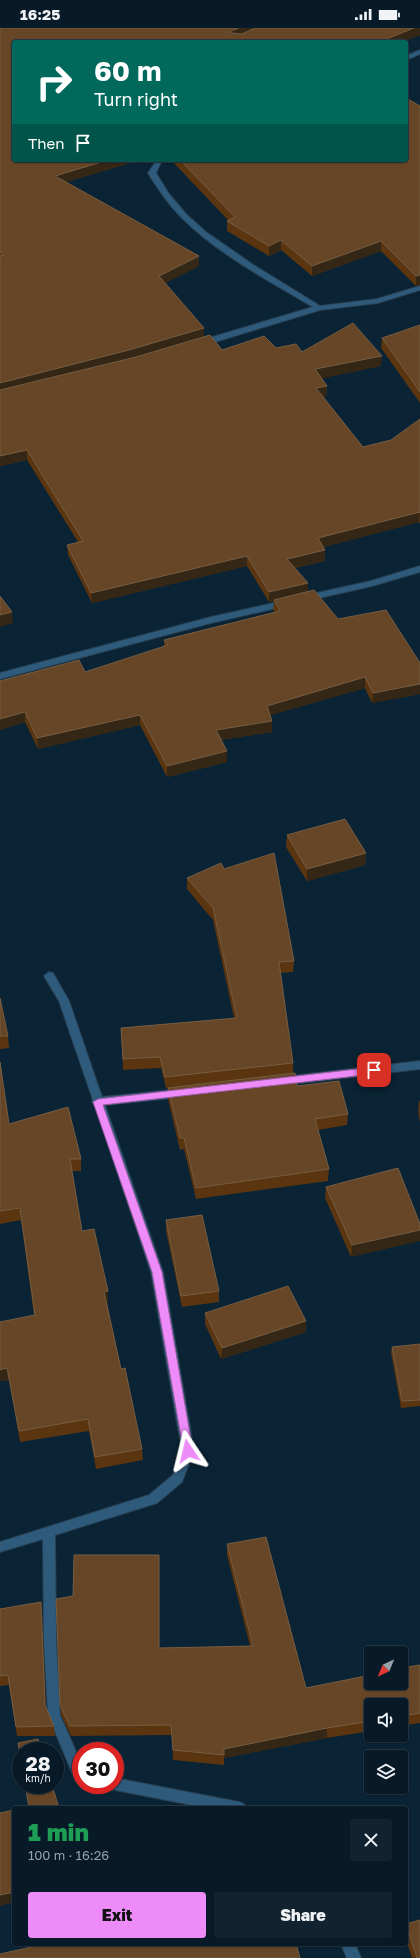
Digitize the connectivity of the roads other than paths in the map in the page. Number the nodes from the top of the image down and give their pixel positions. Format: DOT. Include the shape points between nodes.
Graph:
graph roads {
  1 [pos="420,52"];
  2 [pos="408,57"];
  3 [pos="160,162"];
  4 [pos="420,288"];
  5 [pos="319,308"];
  6 [pos="193,346"];
  7 [pos="420,569"];
  8 [pos="0,676"];
  9 [pos="49,976"];
  10 [pos="420,1065"];
  11 [pos="270,1082"];
  12 [pos="192,1092"];
  13 [pos="98,1102"];
  14 [pos="49,1532"];
  15 [pos="0,1547"];
  16 [pos="72,1757"];
  17 [pos="124,1786"];
  18 [pos="229,1806"];
  19 [pos="349,1946"];
  20 [pos="354,1958"];
  1 -- 2 [label="street"];
  3 -- 5 [label="street" via="152,173 158,185 198,231"];
  4 -- 5 [label="street" via="378,301"];
  5 -- 6 [label="street"];
  7 -- 8 [label="street" via="372,583 211,620"];
  9 -- 13 [label="street" via="64,1001"];
  10 -- 11 [label="street"];
  12 -- 13 [label="street"];
  13 -- 14 [label="street" via="157,1272 188,1451 178,1478 153,1499"];
  14 -- 15 [label="street"];
  14 -- 16 [label="street" via="50,1642 54,1715"];
  17 -- 18 [label="street"];
  19 -- 20 [label="street"];
}
